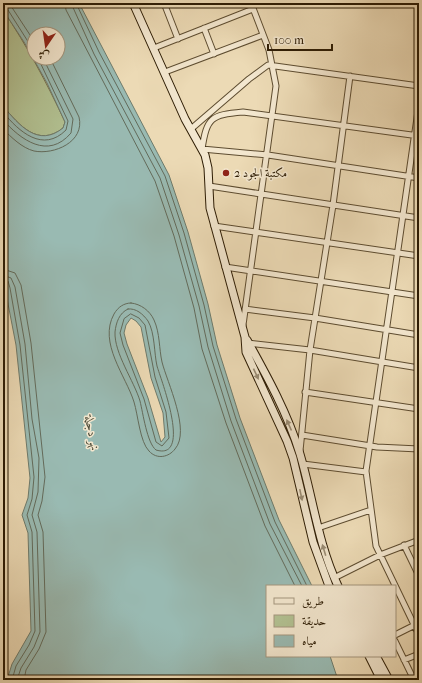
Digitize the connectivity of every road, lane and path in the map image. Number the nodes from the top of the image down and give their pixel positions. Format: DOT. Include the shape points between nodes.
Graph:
graph roads {
  1 [pos="133,3"];
  2 [pos="174,3"];
  3 [pos="251,3"];
  4 [pos="165,5"];
  5 [pos="253,9"];
  6 [pos="204,28"];
  7 [pos="263,35"];
  8 [pos="178,39"];
  9 [pos="154,48"];
  10 [pos="214,54"];
  11 [pos="273,65"];
  12 [pos="165,72"];
  13 [pos="350,76"];
  14 [pos="419,86"];
  15 [pos="419,104"];
  16 [pos="273,116"];
  17 [pos="344,126"];
  18 [pos="191,129"];
  19 [pos="417,135"];
  20 [pos="202,149"];
  21 [pos="268,155"];
  22 [pos="338,166"];
  23 [pos="408,176"];
  24 [pos="419,178"];
  25 [pos="209,186"];
  26 [pos="262,194"];
  27 [pos="333,205"];
  28 [pos="402,216"];
  29 [pos="419,218"];
  30 [pos="214,226"];
  31 [pos="257,232"];
  32 [pos="327,243"];
  33 [pos="397,253"];
  34 [pos="419,256"];
  35 [pos="225,267"];
  36 [pos="251,270"];
  37 [pos="321,281"];
  38 [pos="392,291"];
  39 [pos="419,296"];
  40 [pos="245,309"];
  41 [pos="315,318"];
  42 [pos="242,328"];
  43 [pos="386,329"];
  44 [pos="419,335"];
  45 [pos="246,340"];
  46 [pos="310,350"];
  47 [pos="381,362"];
  48 [pos="419,368"];
  49 [pos="305,392"];
  50 [pos="375,402"];
  51 [pos="419,409"];
  52 [pos="302,435"];
  53 [pos="369,446"];
  54 [pos="419,449"];
  55 [pos="300,454"];
  56 [pos="303,464"];
  57 [pos="366,472"];
  58 [pos="371,510"];
  59 [pos="318,528"];
  60 [pos="419,540"];
  61 [pos="404,545"];
  62 [pos="380,555"];
  63 [pos="419,576"];
  64 [pos="334,578"];
  65 [pos="329,585"];
  66 [pos="338,585"];
  67 [pos="395,585"];
  68 [pos="396,588"];
  69 [pos="417,624"];
  70 [pos="396,634"];
  71 [pos="419,635"];
  72 [pos="396,643"];
  73 [pos="419,654"];
  74 [pos="370,657"];
  75 [pos="377,657"];
  76 [pos="404,660"];
  77 [pos="419,678"];
  78 [pos="381,680"];
  79 [pos="389,680"];
  80 [pos="414,680"];
  1 -- 9 [label="main road"];
  2 -- 4 [label="street"];
  3 -- 5 [label="street"];
  4 -- 8 [label="street"];
  5 -- 6 [label="street"];
  5 -- 7 [label="street"];
  6 -- 8 [label="street"];
  6 -- 10 [label="street"];
  7 -- 10 [label="street"];
  7 -- 11 [label="street"];
  8 -- 9 [label="street"];
  9 -- 12 [label="main road"];
  10 -- 12 [label="street"];
  11 -- 13 [label="street"];
  11 -- 16 [label="street" via="276,86"];
  11 -- 18 [label="street" via="264,67"];
  12 -- 18 [label="main road"];
  13 -- 14 [label="street"];
  13 -- 17 [label="street"];
  15 -- 19 [label="street"];
  16 -- 17 [label="street"];
  16 -- 20 [label="street" via="243,112 215,117 206,128"];
  16 -- 21 [label="street"];
  17 -- 19 [label="street"];
  17 -- 22 [label="street"];
  18 -- 20 [label="main road"];
  19 -- 23 [label="street"];
  20 -- 21 [label="street"];
  20 -- 25 [label="main road" via="208,168"];
  21 -- 22 [label="street"];
  21 -- 26 [label="street"];
  22 -- 23 [label="street"];
  22 -- 27 [label="street"];
  23 -- 24 [label="street"];
  23 -- 28 [label="street"];
  25 -- 26 [label="street"];
  25 -- 30 [label="main road"];
  26 -- 27 [label="street"];
  26 -- 31 [label="street"];
  27 -- 28 [label="street"];
  27 -- 32 [label="street"];
  28 -- 29 [label="street"];
  28 -- 33 [label="street"];
  30 -- 31 [label="street"];
  30 -- 35 [label="main road"];
  31 -- 32 [label="street"];
  31 -- 36 [label="street"];
  32 -- 33 [label="street"];
  32 -- 37 [label="street"];
  33 -- 34 [label="street"];
  33 -- 38 [label="street"];
  35 -- 36 [label="street"];
  35 -- 42 [label="main road"];
  36 -- 37 [label="street"];
  36 -- 40 [label="street"];
  37 -- 38 [label="street"];
  37 -- 41 [label="street"];
  38 -- 39 [label="street"];
  38 -- 43 [label="street"];
  40 -- 41 [label="street"];
  40 -- 42 [label="street"];
  41 -- 43 [label="street"];
  41 -- 46 [label="street"];
  42 -- 45 [label="main road"];
  43 -- 44 [label="street"];
  43 -- 47 [label="street"];
  45 -- 46 [label="street"];
  55 -- 45 [label="main road, one-way" via="283,413"];
  45 -- 65 [label="main road, one-way" via="249,360 293,458 313,542"];
  46 -- 47 [label="street"];
  46 -- 49 [label="street"];
  47 -- 48 [label="street"];
  47 -- 50 [label="street"];
  49 -- 50 [label="street"];
  49 -- 52 [label="street"];
  50 -- 51 [label="street"];
  50 -- 53 [label="street"];
  52 -- 53 [label="street"];
  52 -- 55 [label="street"];
  53 -- 54 [label="street"];
  53 -- 57 [label="street"];
  55 -- 56 [label="main road"];
  56 -- 57 [label="street"];
  56 -- 59 [label="main road"];
  57 -- 58 [label="street"];
  58 -- 59 [label="street"];
  58 -- 62 [label="street" via="375,542"];
  64 -- 59 [label="main road, one-way"];
  60 -- 61 [label="street"];
  61 -- 62 [label="street"];
  61 -- 63 [label="street"];
  62 -- 64 [label="street"];
  62 -- 67 [label="street"];
  64 -- 66 [label="main road"];
  68 -- 69 [label="street"];
  69 -- 70 [label="street"];
  69 -- 71 [label="street"];
  72 -- 76 [label="street"];
  73 -- 76 [label="street"];
  74 -- 78 [label="main road"];
  75 -- 79 [label="main road"];
  76 -- 80 [label="street"];
  77 -- 80 [label="street"];
}
